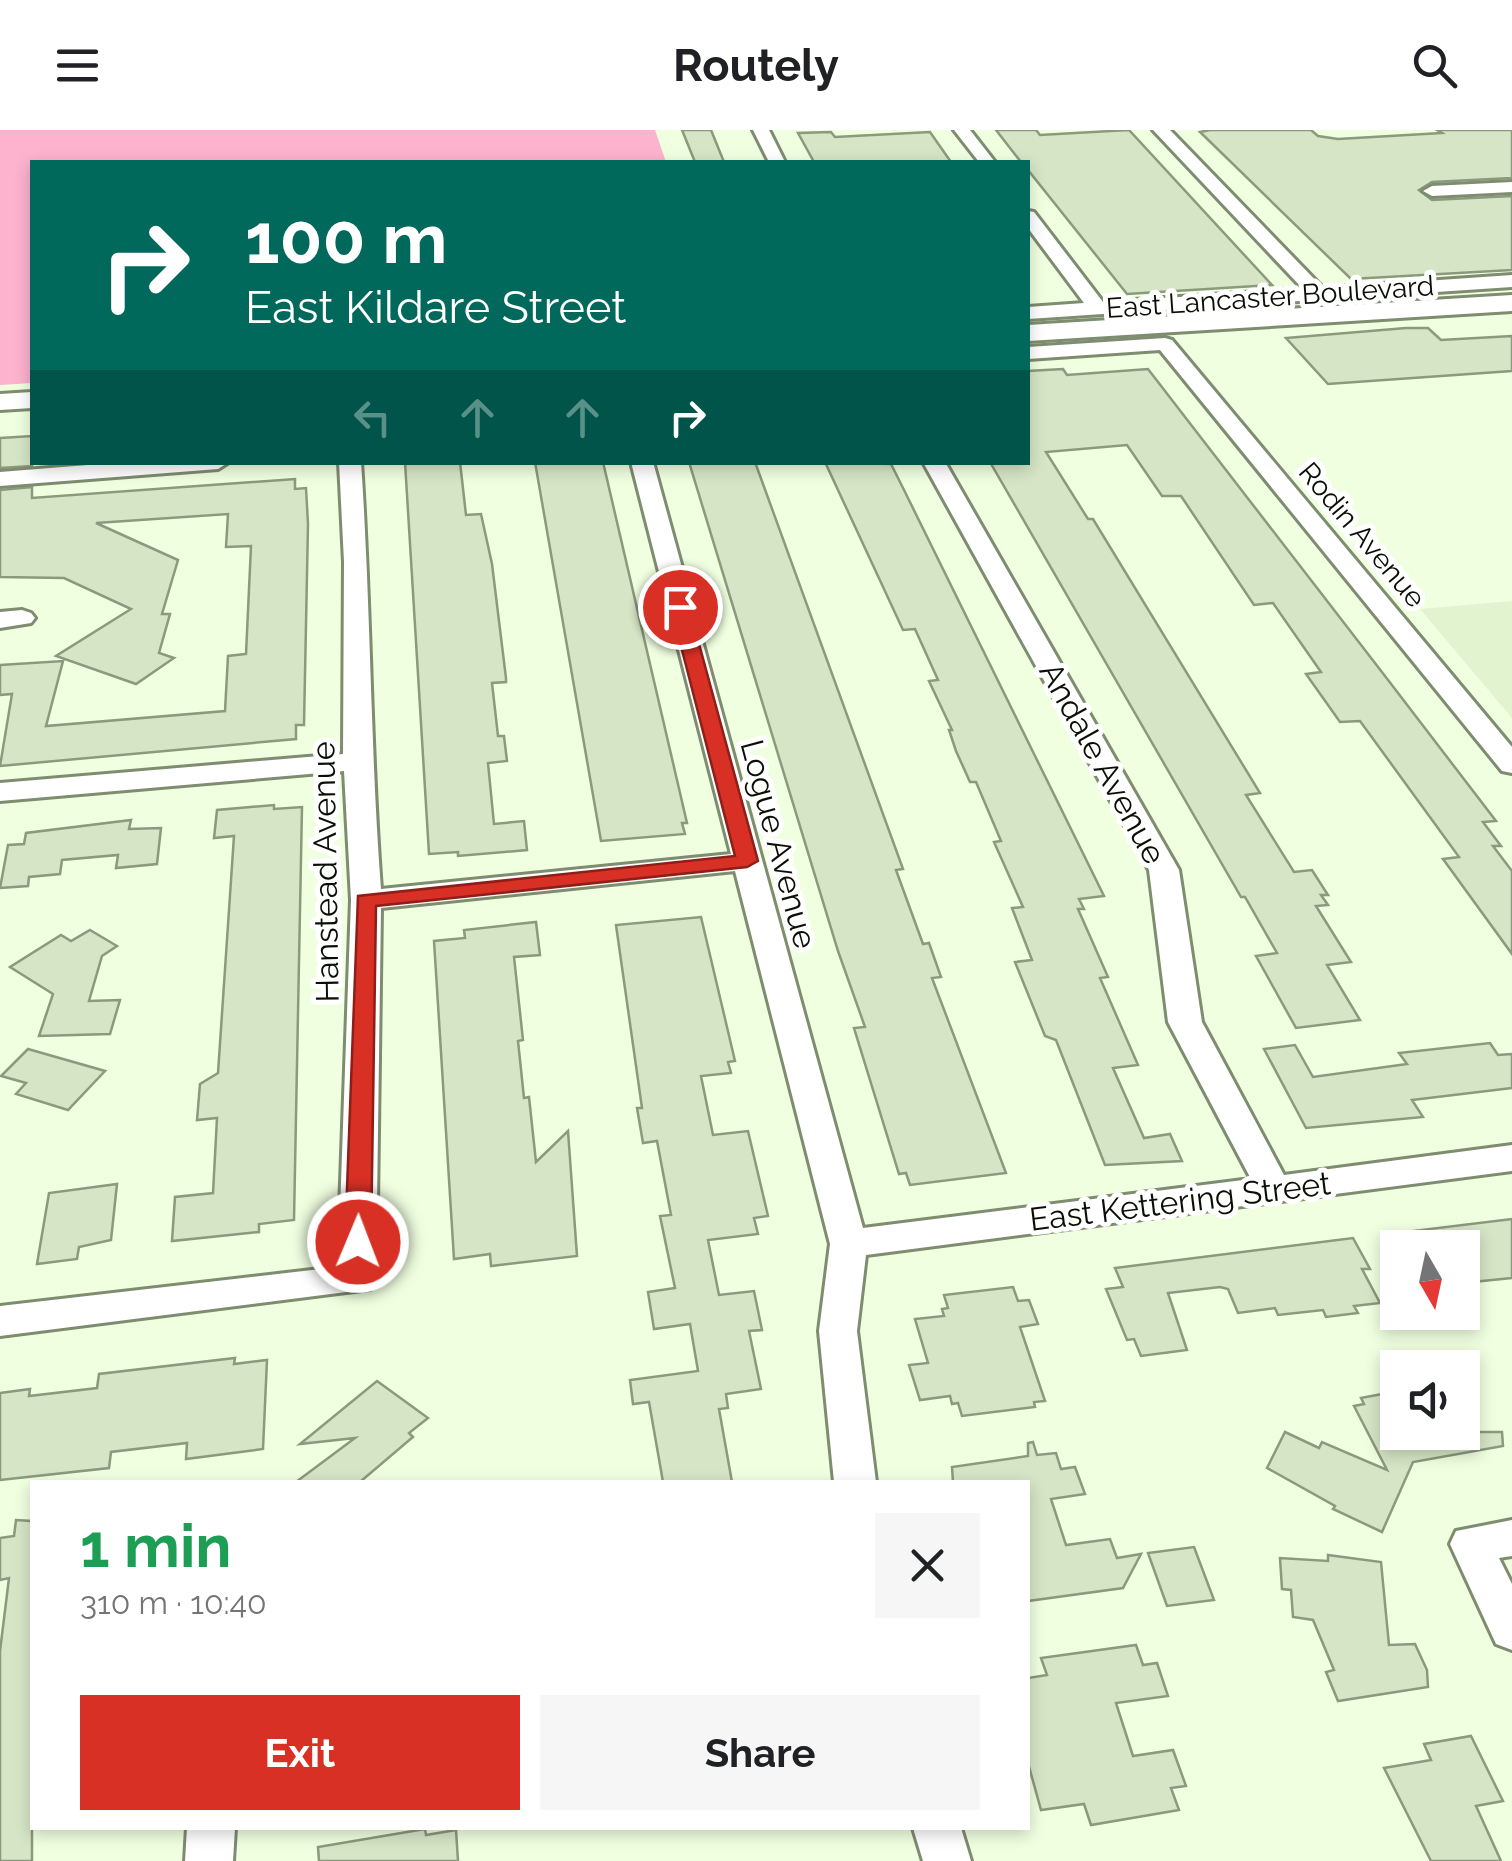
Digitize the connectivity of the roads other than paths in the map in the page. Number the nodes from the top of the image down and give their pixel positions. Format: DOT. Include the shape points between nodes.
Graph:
graph roads {
  1 [pos="760,130"];
  2 [pos="962,130"];
  3 [pos="1161,130"];
  4 [pos="776,160"];
  5 [pos="985,160"];
  6 [pos="1512,187"];
  7 [pos="1432,192"];
  8 [pos="1030,219"];
  9 [pos="1512,281"];
  10 [pos="1318,294"];
  11 [pos="1512,302"];
  12 [pos="1097,308"];
  13 [pos="1030,312"];
  14 [pos="1030,333"];
  15 [pos="1166,344"];
  16 [pos="1030,353"];
  17 [pos="30,400"];
  18 [pos="0,402"];
  19 [pos="180,465"];
  20 [pos="350,465"];
  21 [pos="643,465"];
  22 [pos="936,465"];
  23 [pos="0,479"];
  24 [pos="357,761"];
  25 [pos="1512,765"];
  26 [pos="0,792"];
  27 [pos="747,861"];
  28 [pos="366,900"];
  29 [pos="1512,1158"];
  30 [pos="1274,1189"];
  31 [pos="848,1244"];
  32 [pos="0,1321"];
  33 [pos="855,1480"];
  34 [pos="1491,1541"];
  35 [pos="1512,1630"];
  36 [pos="211,1830"];
  37 [pos="938,1830"];
  38 [pos="209,1861"];
  39 [pos="947,1861"];
  1 -- 4 [label="street"];
  2 -- 5 [label="street"];
  3 -- 10 [label="street"];
  6 -- 7 [label="street"];
  8 -- 12 [label="street"];
  9 -- 10 [label="street, East Lancaster Boulevard"];
  10 -- 12 [label="street, East Lancaster Boulevard"];
  11 -- 14 [label="main road, East Lancaster Boulevard"];
  12 -- 13 [label="street, East Lancaster Boulevard"];
  15 -- 16 [label="street, East Lancaster Boulevard"];
  15 -- 25 [label="street, Rodin Avenue"];
  17 -- 18 [label="main road"];
  19 -- 23 [label="street"];
  20 -- 24 [label="street, Hanstead Avenue"];
  21 -- 27 [label="street, Logue Avenue"];
  22 -- 30 [label="street, Andale Avenue" via="1164,870 1186,1022"];
  24 -- 26 [label="street"];
  24 -- 28 [label="street, Hanstead Avenue"];
  27 -- 28 [label="street"];
  27 -- 31 [label="street, Logue Avenue"];
  28 -- 32 [label="street, Hanstead Avenue" via="357,1280"];
  29 -- 30 [label="street, East Kettering Street"];
  30 -- 31 [label="street, East Kettering Street"];
  31 -- 33 [label="street" via="838,1331"];
  34 -- 35 [label="street"];
  36 -- 38 [label="street"];
  37 -- 39 [label="street"];
}
